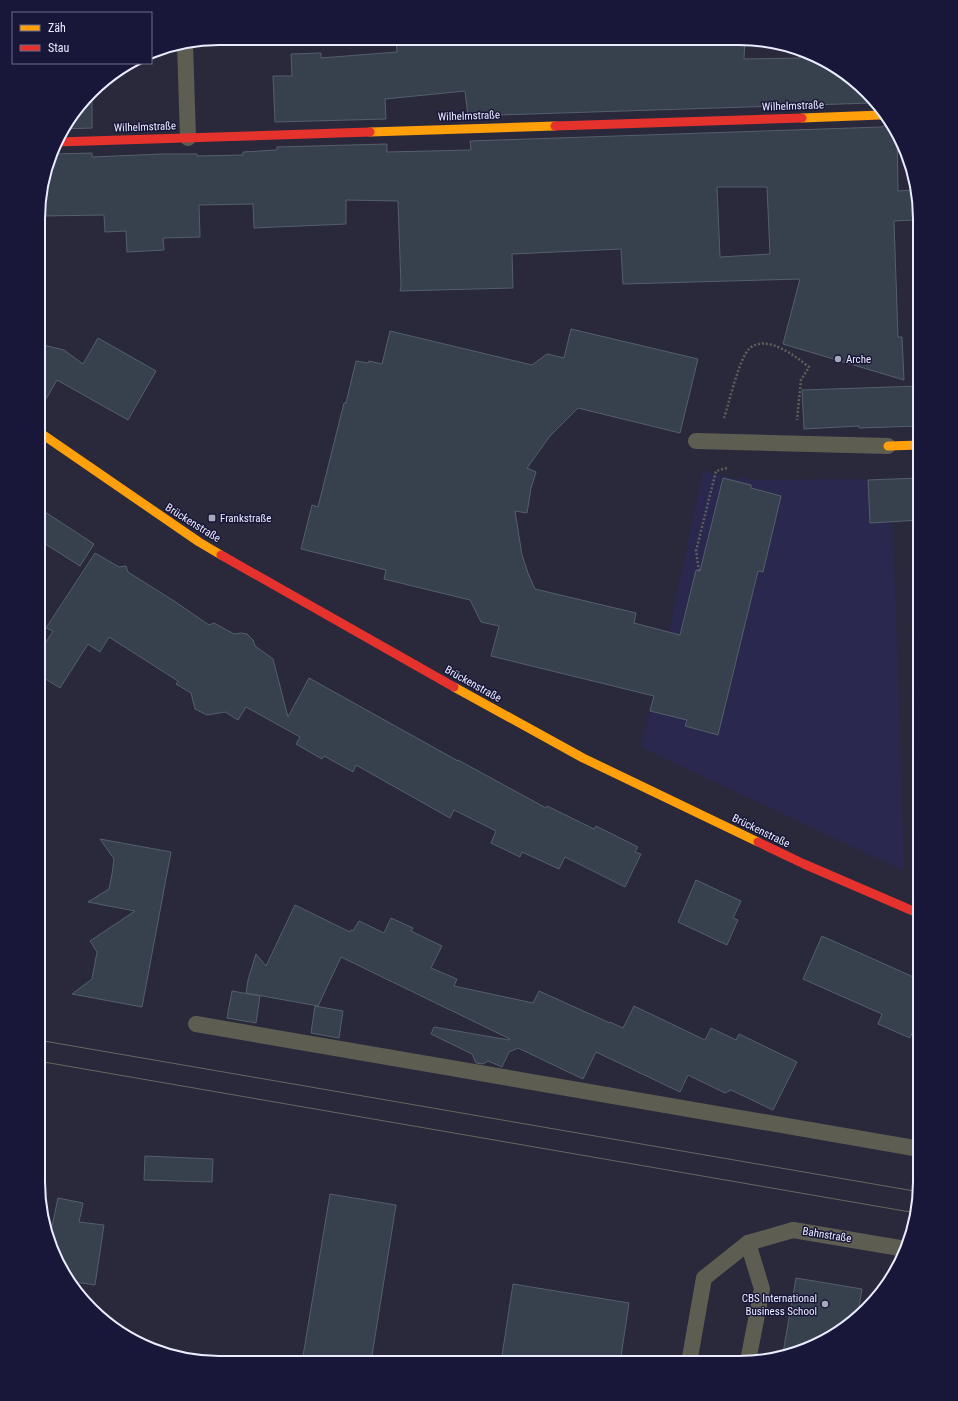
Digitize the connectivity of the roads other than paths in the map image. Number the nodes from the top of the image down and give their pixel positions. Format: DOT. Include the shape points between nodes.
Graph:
graph roads {
  1 [pos="185,48"];
  2 [pos="878,114"];
  3 [pos="188,138"];
  4 [pos="63,142"];
  5 [pos="45,436"];
  6 [pos="696,441"];
  7 [pos="913,445"];
  8 [pos="888,446"];
  9 [pos="913,911"];
  10 [pos="196,1024"];
  11 [pos="913,1149"];
  12 [pos="748,1243"];
  13 [pos="901,1247"];
  14 [pos="690,1356"];
  15 [pos="749,1356"];
  1 -- 3 [label="lane"];
  2 -- 3 [label="main road, Wilhelmstraße"];
  3 -- 4 [label="main road, Wilhelmstraße"];
  5 -- 9 [label="main road, Brückenstraße" via="199,542 576,755 804,864"];
  6 -- 8 [label="lane"];
  7 -- 8 [label="main road"];
  10 -- 11 [label="lane"];
  12 -- 13 [label="lane, Bahnstraße" via="793,1230"];
  12 -- 14 [label="lane" via="704,1278"];
  12 -- 15 [label="lane" via="762,1289"];
}
